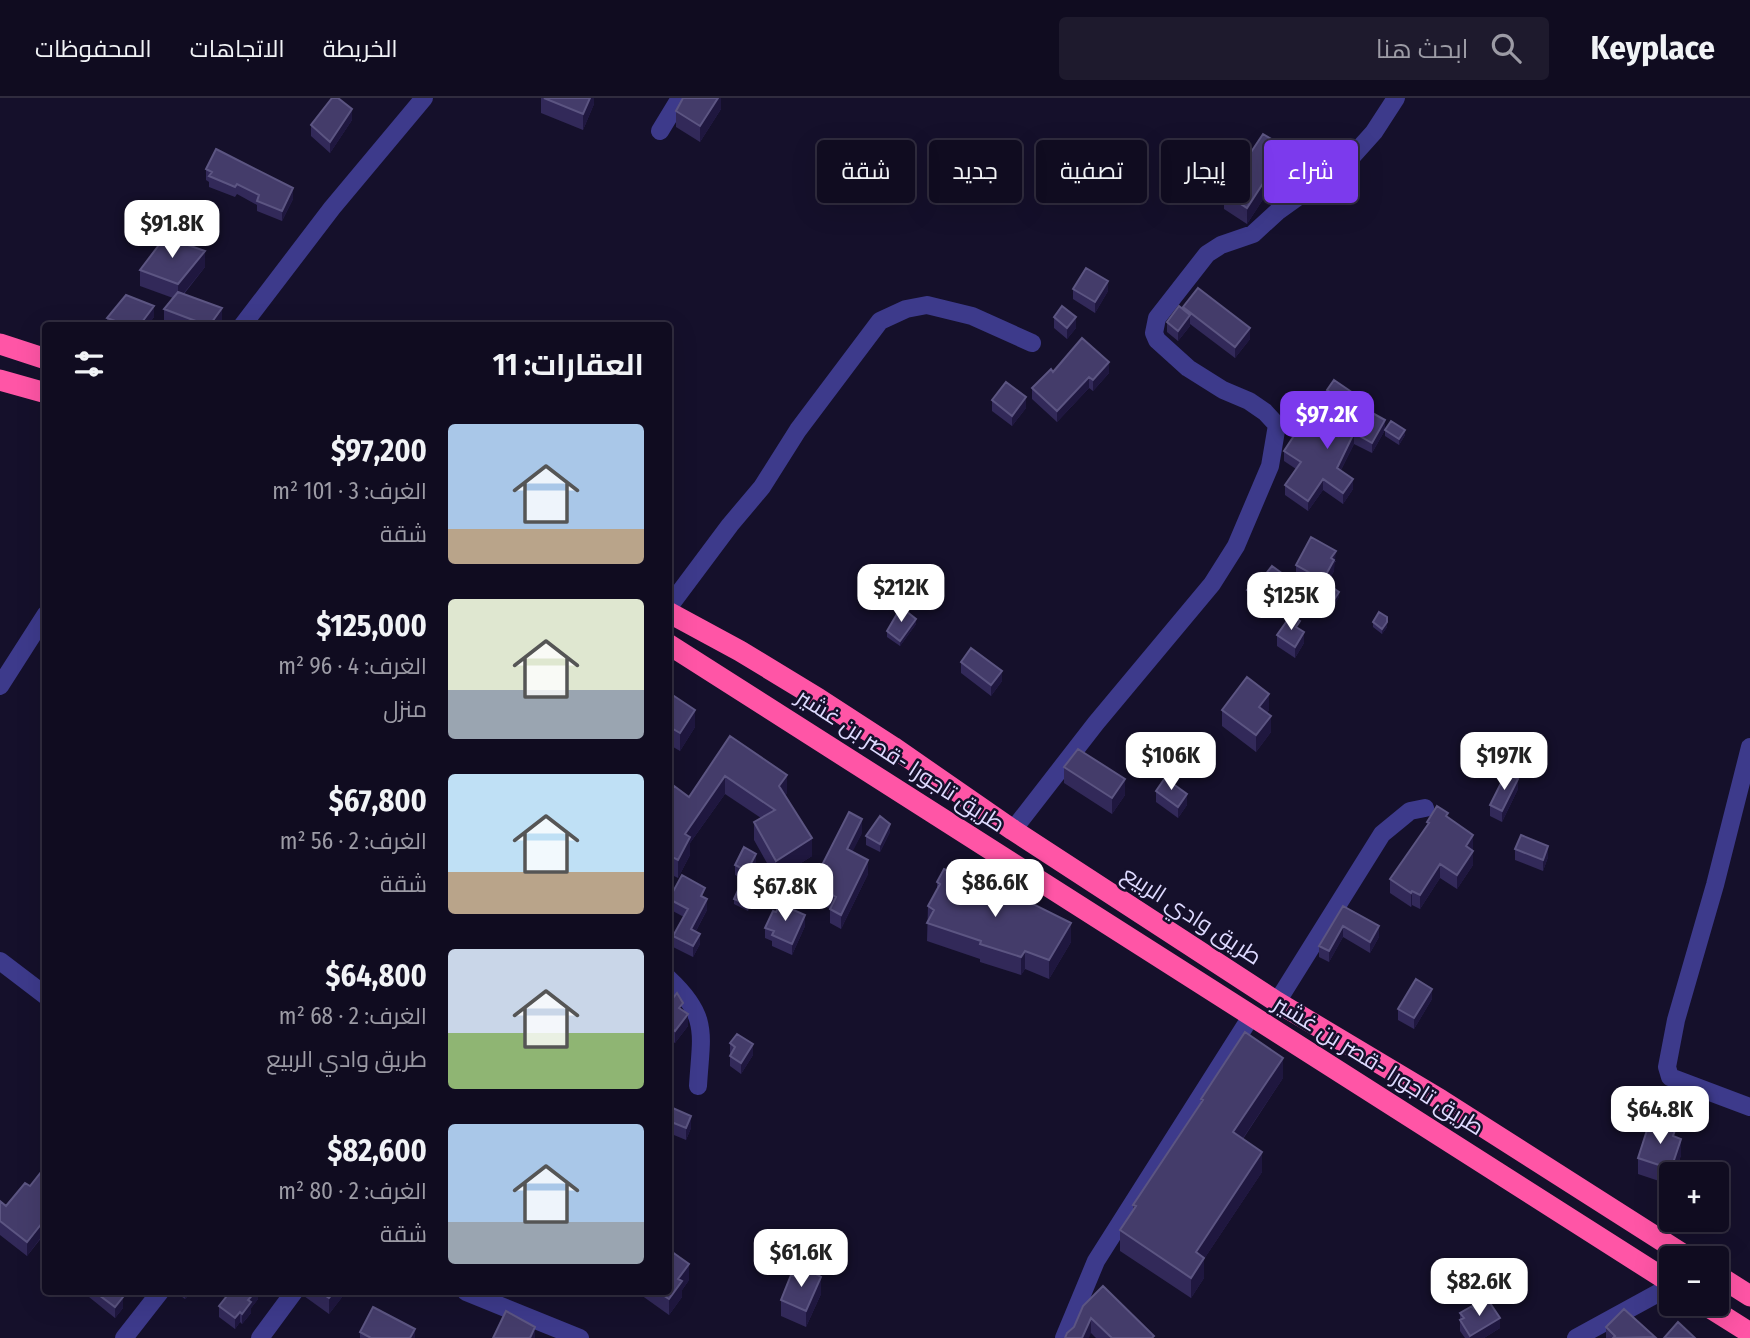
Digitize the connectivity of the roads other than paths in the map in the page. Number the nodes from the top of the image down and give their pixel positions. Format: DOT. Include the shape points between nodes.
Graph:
graph roads {
  1 [pos="424,98"];
  2 [pos="680,98"];
  3 [pos="1396,98"];
  4 [pos="660,131"];
  5 [pos="245,322"];
  6 [pos="1032,343"];
  7 [pos="0,344"];
  8 [pos="42,358"];
  9 [pos="0,380"];
  10 [pos="42,392"];
  11 [pos="672,605"];
  12 [pos="672,612"];
  13 [pos="42,620"];
  14 [pos="672,647"];
  15 [pos="0,686"];
  16 [pos="1750,747"];
  17 [pos="1424,808"];
  18 [pos="1013,830"];
  19 [pos="0,961"];
  20 [pos="672,982"];
  21 [pos="42,993"];
  22 [pos="1277,1002"];
  23 [pos="1252,1015"];
  24 [pos="698,1086"];
  25 [pos="1750,1107"];
  26 [pos="1670,1246"];
  27 [pos="1659,1276"];
  28 [pos="1729,1283"];
  29 [pos="1659,1291"];
  30 [pos="158,1295"];
  31 [pos="293,1295"];
  32 [pos="473,1295"];
  33 [pos="1750,1296"];
  34 [pos="1722,1316"];
  35 [pos="1750,1334"];
  36 [pos="124,1338"];
  37 [pos="260,1338"];
  38 [pos="580,1338"];
  39 [pos="1065,1338"];
  40 [pos="1576,1338"];
  1 -- 5 [label="street"];
  2 -- 4 [label="street"];
  3 -- 18 [label="street" via="1348,161 1253,234 1207,254 1157,318 1157,341 1188,368 1248,401 1277,425 1270,466 1236,546 1212,584"];
  6 -- 11 [label="street" via="972,316 928,305 880,321"];
  7 -- 8 [label="highway"];
  9 -- 10 [label="highway"];
  12 -- 18 [label="highway, طريق وادي الربيع" via="819,699"];
  13 -- 15 [label="street"];
  14 -- 23 [label="highway, طريق تاجورا -قصر بن غشير"];
  16 -- 25 [label="street" via="1667,1067 1670,1077"];
  17 -- 22 [label="street" via="1410,811 1382,834"];
  18 -- 22 [label="highway, طريق وادي الربيع"];
  19 -- 21 [label="street"];
  20 -- 24 [label="street" via="692,1004 699,1020"];
  22 -- 26 [label="highway, طريق وادي الربيع"];
  23 -- 27 [label="highway, طريق تاجورا -قصر بن غشير"];
  23 -- 39 [label="street" via="1096,1261"];
  28 -- 33 [label="highway"];
  29 -- 40 [label="street"];
  30 -- 36 [label="street"];
  31 -- 37 [label="street"];
  32 -- 38 [label="street"];
  34 -- 35 [label="highway"];
}
